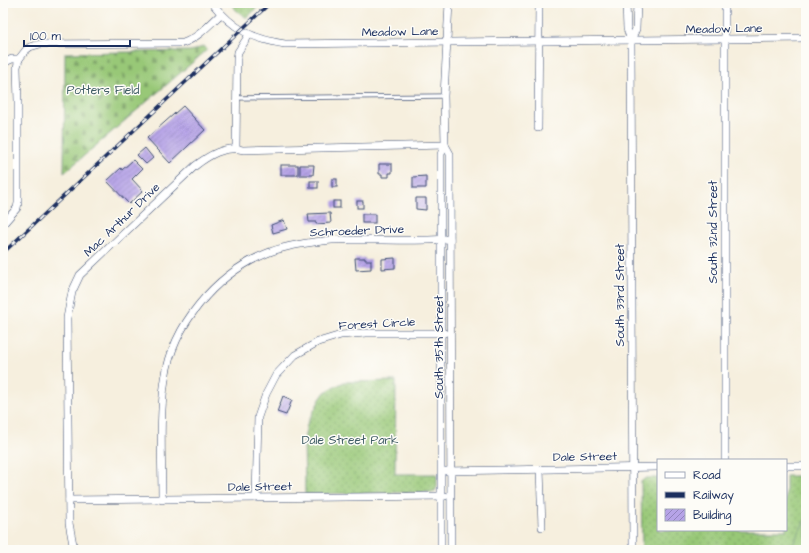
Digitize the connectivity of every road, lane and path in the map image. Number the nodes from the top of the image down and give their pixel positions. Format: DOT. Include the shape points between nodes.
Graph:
graph roads {
  1 [pos="212,3"];
  2 [pos="449,3"];
  3 [pos="539,3"];
  4 [pos="626,3"];
  5 [pos="637,3"];
  6 [pos="725,3"];
  7 [pos="221,14"];
  8 [pos="249,35"];
  9 [pos="806,38"];
  10 [pos="631,40"];
  11 [pos="724,40"];
  12 [pos="538,41"];
  13 [pos="447,42"];
  14 [pos="19,59"];
  15 [pos="3,62"];
  16 [pos="444,96"];
  17 [pos="236,98"];
  18 [pos="538,128"];
  19 [pos="445,145"];
  20 [pos="236,148"];
  21 [pos="3,224"];
  22 [pos="450,239"];
  23 [pos="440,240"];
  24 [pos="440,333"];
  25 [pos="450,333"];
  26 [pos="725,459"];
  27 [pos="787,466"];
  28 [pos="806,466"];
  29 [pos="632,467"];
  30 [pos="657,467"];
  31 [pos="540,469"];
  32 [pos="440,471"];
  33 [pos="451,471"];
  34 [pos="440,496"];
  35 [pos="451,496"];
  36 [pos="256,498"];
  37 [pos="69,500"];
  38 [pos="162,500"];
  39 [pos="542,527"];
  40 [pos="72,549"];
  41 [pos="441,550"];
  42 [pos="451,550"];
  43 [pos="633,550"];
  1 -- 7 [label="street, Meadow Lane"];
  2 -- 13 [label="street, South 35th Street"];
  3 -- 12 [label="street"];
  4 -- 10 [label="street" via="627,29"];
  5 -- 10 [label="street" via="636,29"];
  6 -- 11 [label="street, South 32nd Street"];
  7 -- 8 [label="street, Meadow Lane"];
  7 -- 14 [label="street" via="197,36 183,43 40,44 30,47"];
  8 -- 13 [label="street, Meadow Lane" via="285,44"];
  8 -- 17 [label="street" via="238,52"];
  9 -- 11 [label="street, Meadow Lane"];
  10 -- 11 [label="street, Meadow Lane"];
  10 -- 12 [label="street, Meadow Lane"];
  10 -- 29 [label="street, South 33rd Street"];
  11 -- 26 [label="street, South 32nd Street"];
  12 -- 13 [label="street, Meadow Lane"];
  12 -- 18 [label="street"];
  13 -- 16 [label="street, South 35th Street"];
  14 -- 15 [label="street" via="12,58"];
  14 -- 21 [label="street" via="18,203 17,208"];
  16 -- 17 [label="lane"];
  16 -- 19 [label="street, South 35th Street"];
  17 -- 20 [label="street"];
  19 -- 20 [label="street, Mac Arthur Drive" via="243,150"];
  19 -- 22 [label="street, South 35th Street" via="450,154"];
  19 -- 23 [label="street, South 35th Street" via="440,154"];
  20 -- 37 [label="street, Mac Arthur Drive" via="212,154 195,166 80,275 72,292 68,318"];
  22 -- 23 [label="street, Schroeder Drive"];
  22 -- 25 [label="street, South 35th Street"];
  23 -- 24 [label="street, South 35th Street"];
  23 -- 38 [label="street, Schroeder Drive" via="325,240 288,246 264,254 219,283 184,326 165,377 162,402"];
  24 -- 25 [label="street, Forest Circle"];
  24 -- 32 [label="street, South 35th Street"];
  24 -- 36 [label="street, Forest Circle" via="341,335 318,342 295,355 276,375 258,416"];
  25 -- 33 [label="street, South 35th Street"];
  27 -- 28 [label="street"];
  29 -- 30 [label="street, Dale Street"];
  29 -- 31 [label="street, Dale Street"];
  29 -- 43 [label="street, South 33rd Street"];
  31 -- 33 [label="street, Dale Street"];
  31 -- 39 [label="street"];
  32 -- 33 [label="street, Dale Street"];
  32 -- 34 [label="street, South 35th Street"];
  33 -- 35 [label="street, South 35th Street"];
  34 -- 35 [label="street, Dale Street"];
  34 -- 36 [label="street, Dale Street"];
  34 -- 41 [label="street, South 35th Street"];
  35 -- 42 [label="street, South 35th Street"];
  36 -- 38 [label="street, Dale Street"];
  37 -- 38 [label="street, Dale Street"];
  37 -- 40 [label="street, Mac Arthur Drive"];
}
